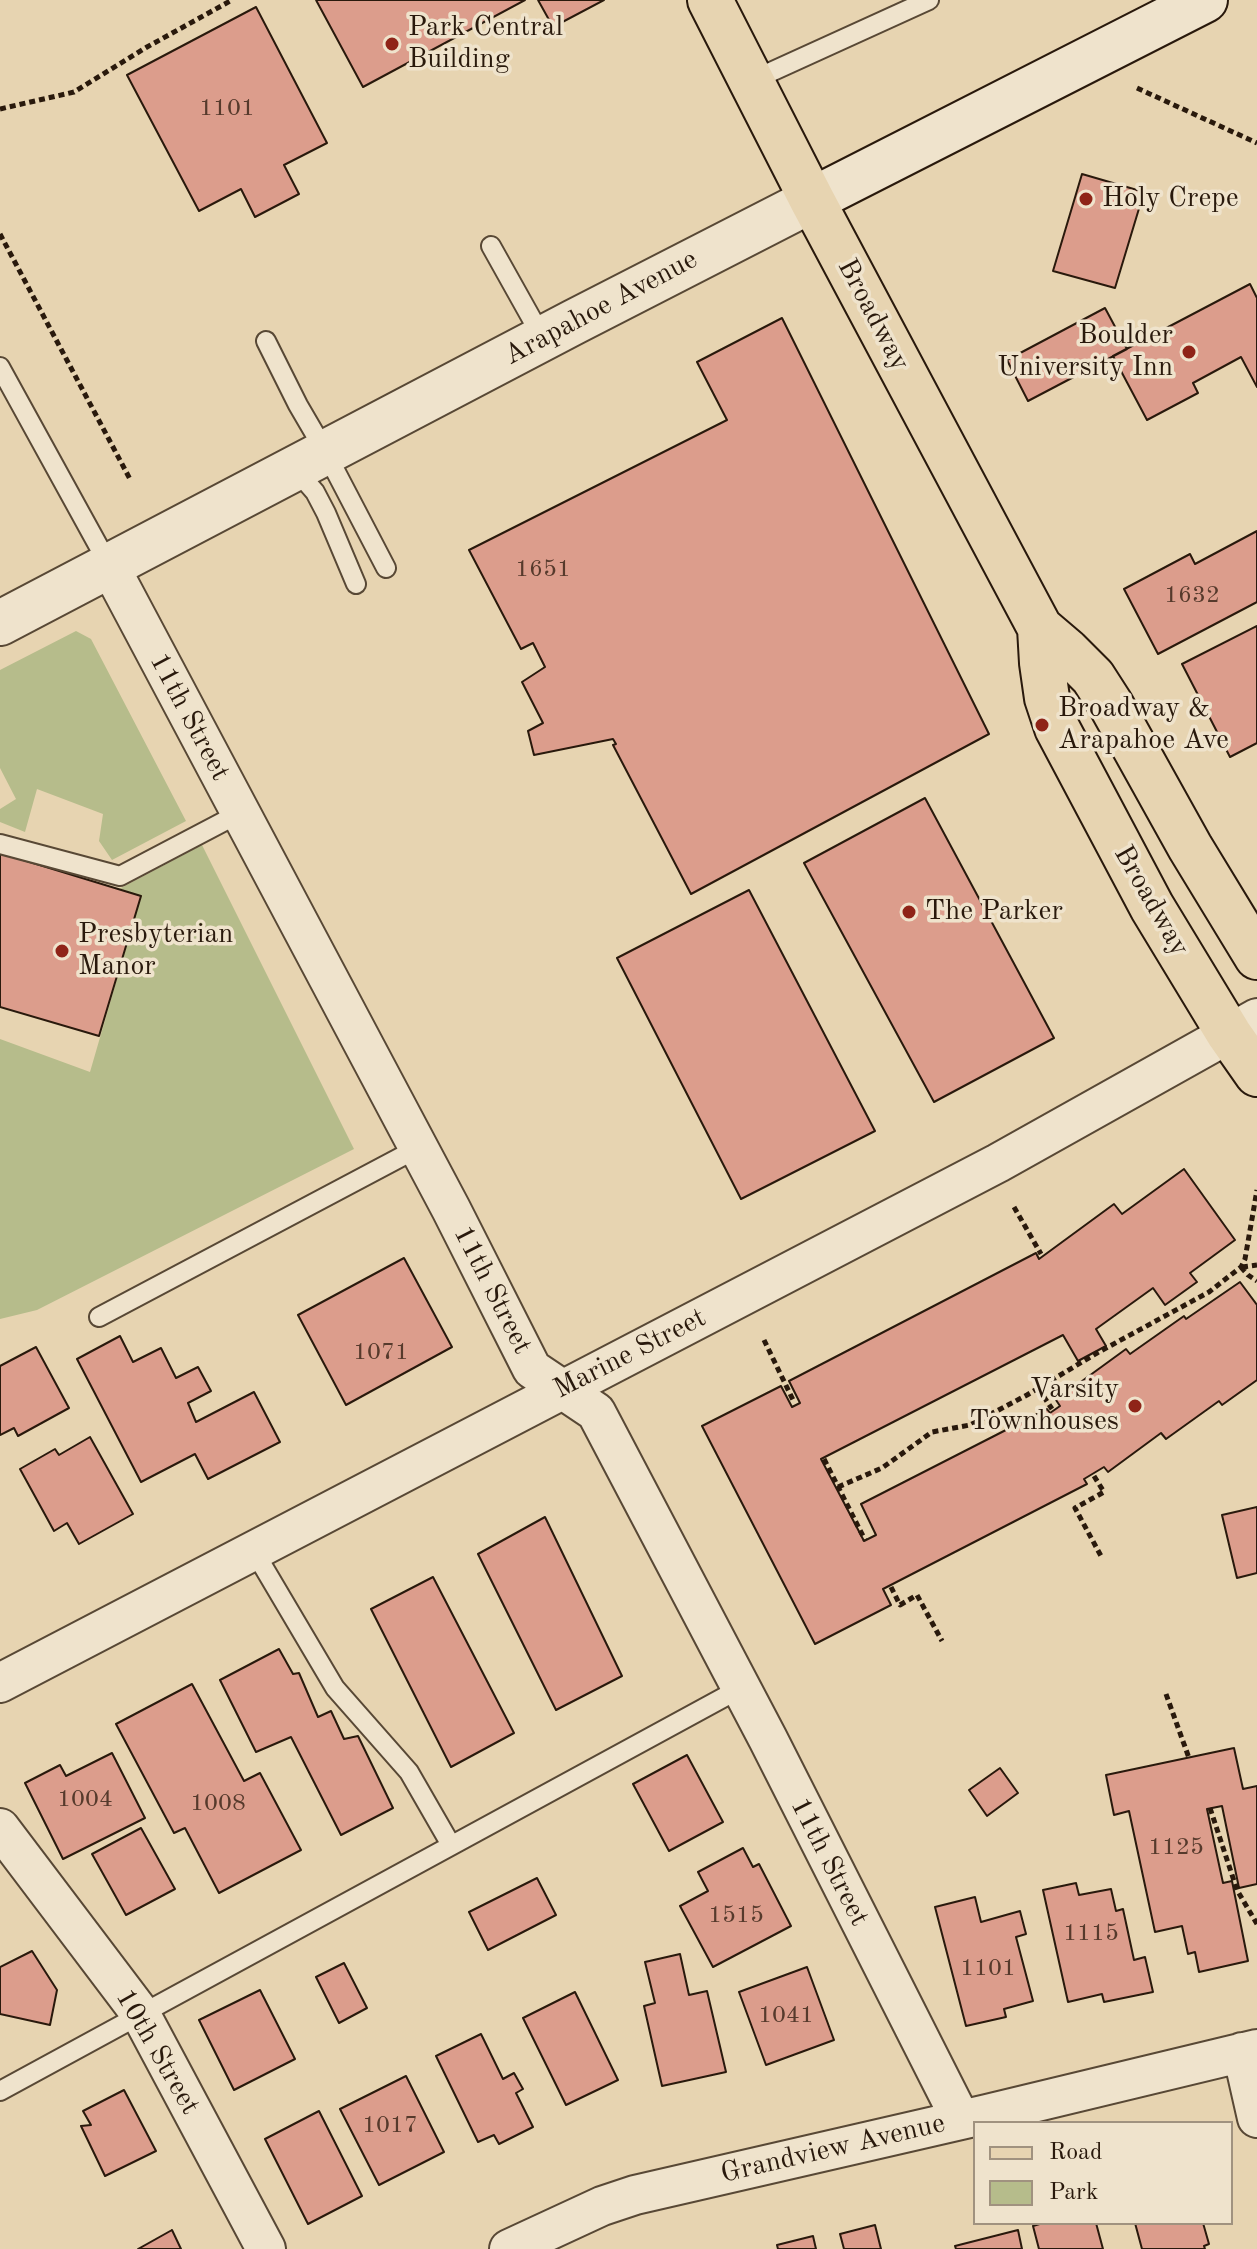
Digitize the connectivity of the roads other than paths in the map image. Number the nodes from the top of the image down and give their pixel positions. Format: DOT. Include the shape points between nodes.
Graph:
graph roads {
  1 [pos="710,0"];
  2 [pos="929,0"];
  3 [pos="1197,4"];
  4 [pos="751,81"];
  5 [pos="812,200"];
  6 [pos="491,246"];
  7 [pos="543,339"];
  8 [pos="266,341"];
  9 [pos="0,367"];
  10 [pos="310,461"];
  11 [pos="110,567"];
  12 [pos="386,568"];
  13 [pos="356,584"];
  14 [pos="0,623"];
  15 [pos="1040,628"];
  16 [pos="240,813"];
  17 [pos="0,844"];
  18 [pos="1257,957"];
  19 [pos="1243,1026"];
  20 [pos="1257,1074"];
  21 [pos="418,1148"];
  22 [pos="99,1317"];
  23 [pos="560,1390"];
  24 [pos="254,1551"];
  25 [pos="0,1683"];
  26 [pos="741,1688"];
  27 [pos="0,1828"];
  28 [pos="451,1845"];
  29 [pos="140,2013"];
  30 [pos="1250,2050"];
  31 [pos="0,2091"];
  32 [pos="1257,2118"];
  33 [pos="961,2120"];
  34 [pos="576,2234"];
  35 [pos="266,2249"];
  36 [pos="509,2249"];
  1 -- 4 [label="main road, Broadway"];
  2 -- 4 [label="lane"];
  3 -- 5 [label="street, Arapahoe Avenue"];
  4 -- 5 [label="main road, Broadway"];
  5 -- 7 [label="street, Arapahoe Avenue"];
  5 -- 15 [label="main road, Broadway"];
  6 -- 7 [label="lane"];
  7 -- 10 [label="street, Arapahoe Avenue"];
  8 -- 10 [label="lane" via="298,405"];
  9 -- 11 [label="lane"];
  10 -- 11 [label="street, Arapahoe Avenue"];
  10 -- 12 [label="lane"];
  10 -- 13 [label="lane" via="315,492"];
  11 -- 14 [label="street, Arapahoe Avenue"];
  11 -- 16 [label="street, 11th Street"];
  15 -- 18 [label="main road, Broadway" via="1093,677"];
  15 -- 19 [label="main road, Broadway" via="1047,698 1057,728 1152,907"];
  16 -- 17 [label="lane" via="120,876"];
  16 -- 21 [label="street, 11th Street"];
  19 -- 20 [label="main road, Broadway"];
  19 -- 23 [label="street, Marine Street" via="998,1163"];
  21 -- 22 [label="lane"];
  21 -- 23 [label="street, 11th Street" via="532,1369"];
  23 -- 24 [label="street, Marine Street"];
  23 -- 26 [label="street, 11th Street" via="596,1412"];
  24 -- 25 [label="street, Marine Street"];
  24 -- 28 [label="lane" via="335,1688 409,1772"];
  26 -- 28 [label="lane"];
  26 -- 33 [label="street, 11th Street"];
  27 -- 29 [label="street, 10th Street"];
  28 -- 29 [label="lane"];
  29 -- 31 [label="lane"];
  29 -- 35 [label="street, 10th Street"];
  30 -- 32 [label="street"];
  30 -- 33 [label="street, Grandview Avenue"];
  33 -- 34 [label="street, Grandview Avenue" via="635,2195"];
  34 -- 36 [label="street, Grandview Avenue"];
}
